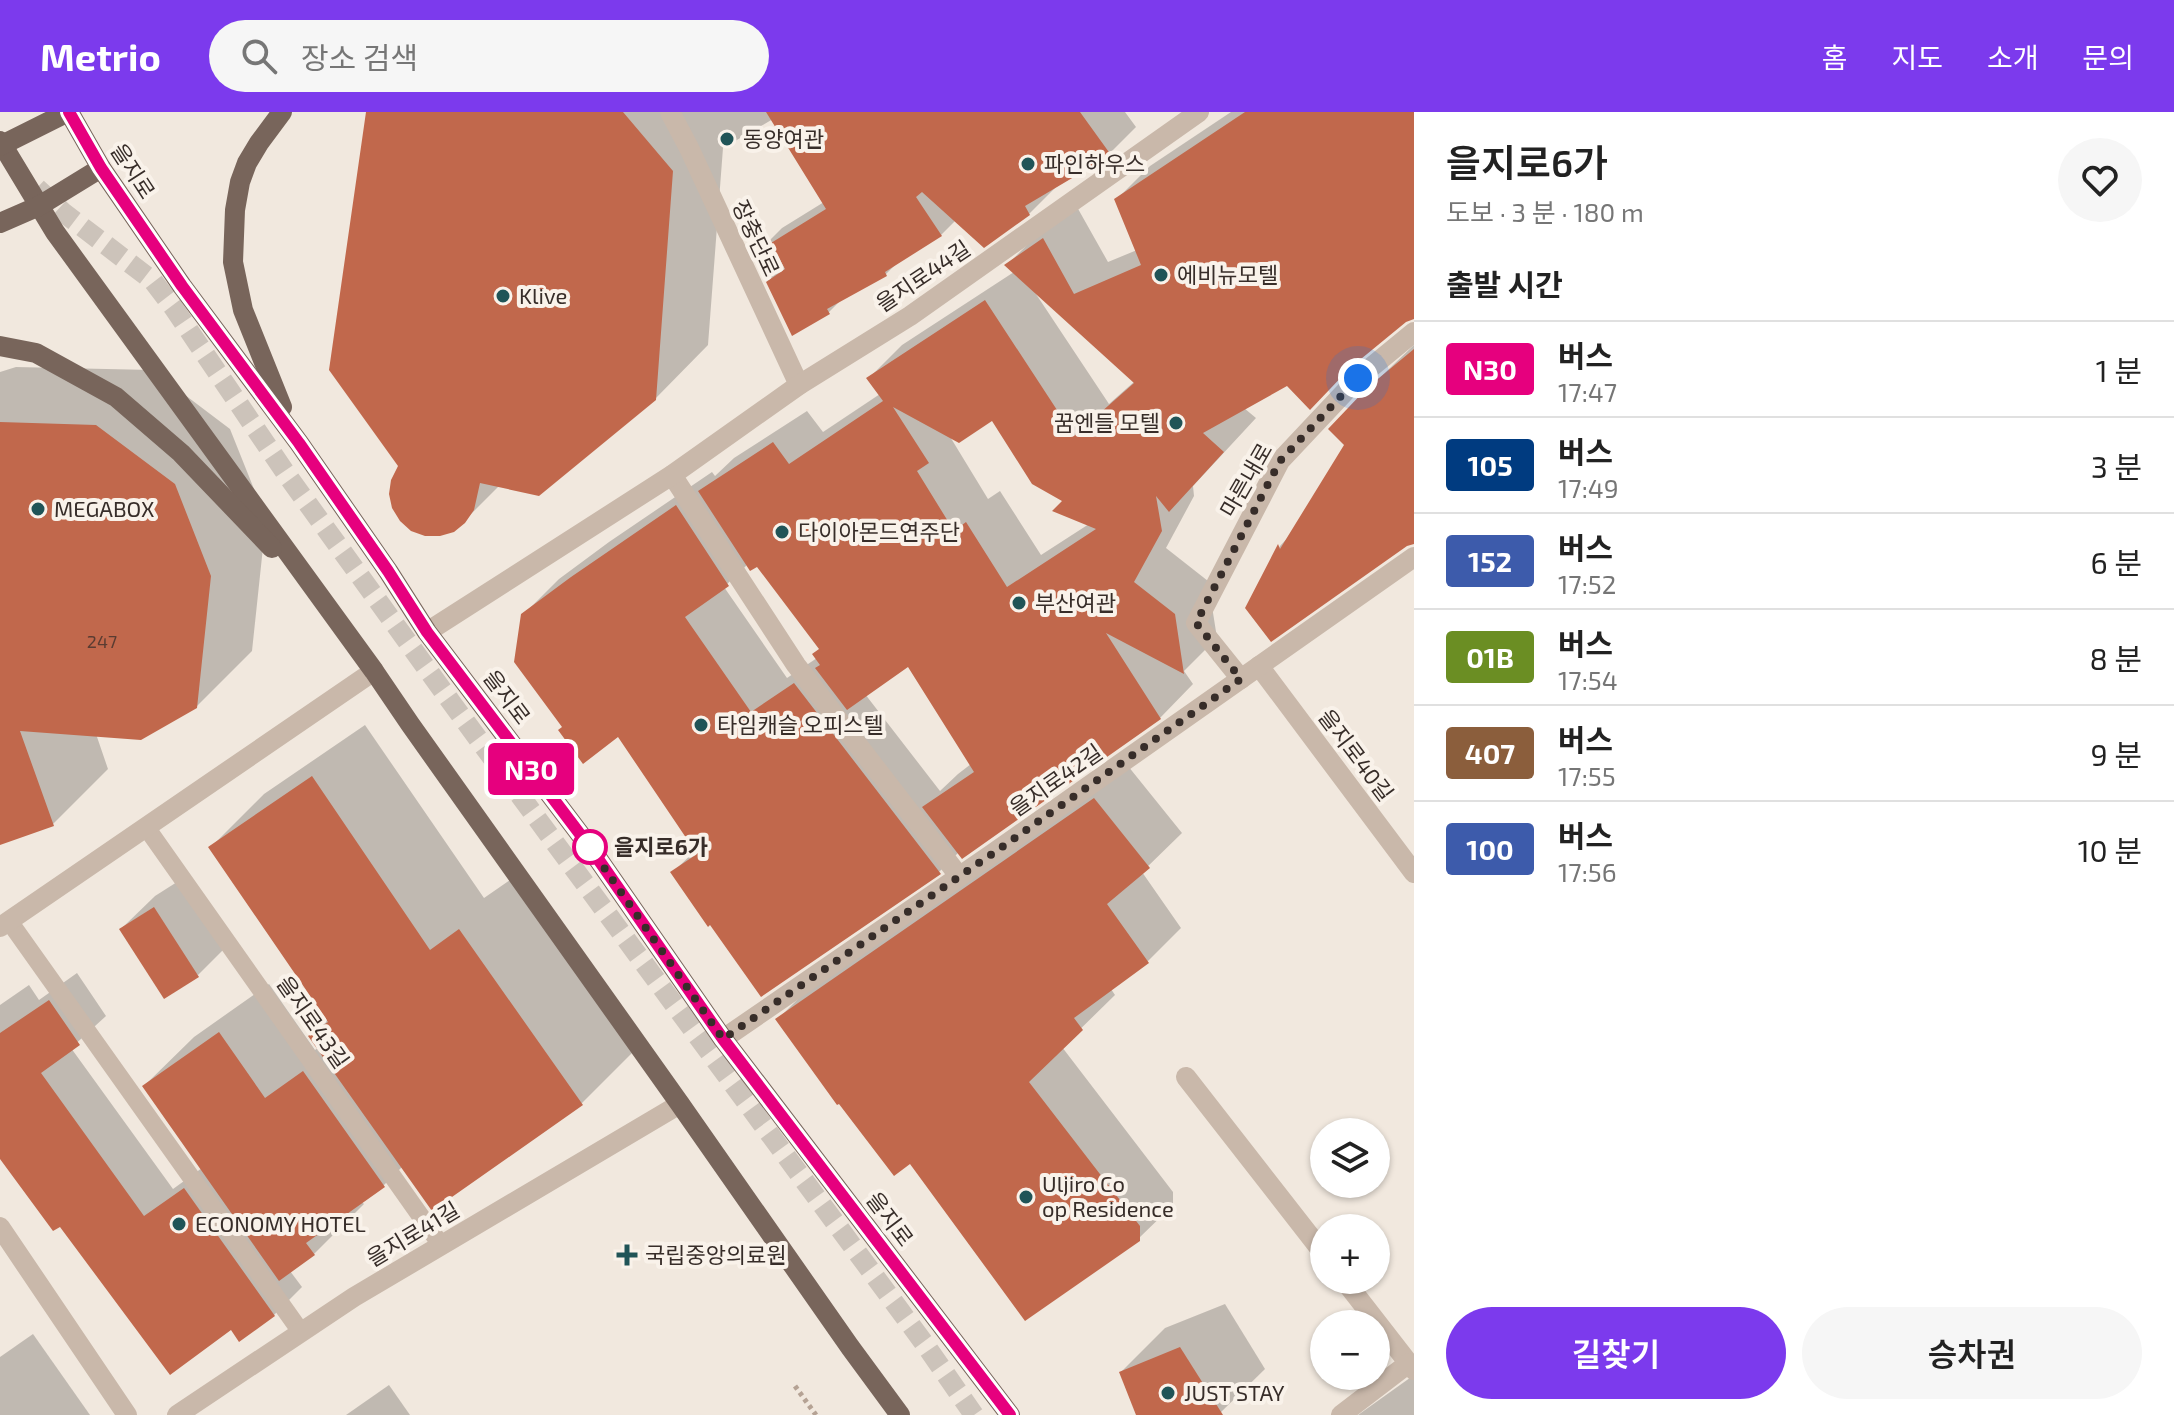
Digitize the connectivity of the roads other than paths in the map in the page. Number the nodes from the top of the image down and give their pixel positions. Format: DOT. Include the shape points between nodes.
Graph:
graph roads {
  1 [pos="68,112"];
  2 [pos="282,112"];
  3 [pos="670,112"];
  4 [pos="1199,112"];
  5 [pos="1,144"];
  6 [pos="101,168"];
  7 [pos="39,206"];
  8 [pos="0,223"];
  9 [pos="1414,332"];
  10 [pos="0,346"];
  11 [pos="799,385"];
  12 [pos="299,443"];
  13 [pos="672,475"];
  14 [pos="1414,557"];
  15 [pos="325,602"];
  16 [pos="427,632"];
  17 [pos="1259,666"];
  18 [pos="374,671"];
  19 [pos="1241,679"];
  20 [pos="146,827"];
  21 [pos="1414,873"];
  22 [pos="959,876"];
  23 [pos="4,924"];
  24 [pos="723,1039"];
  25 [pos="1186,1077"];
  26 [pos="680,1104"];
  27 [pos="0,1227"];
  28 [pos="1310,1236"];
  29 [pos="441,1245"];
  30 [pos="1355,1294"];
  31 [pos="301,1332"];
  32 [pos="1412,1367"];
  33 [pos="127,1415"];
  34 [pos="177,1415"];
  35 [pos="900,1415"];
  36 [pos="1010,1415"];
  37 [pos="1341,1415"];
  1 -- 5 [label="main road"];
  1 -- 6 [label="main road, 을지로"];
  2 -- 12 [label="main road" via="240,182 233,262 243,310"];
  3 -- 11 [label="street, 장충단로"];
  4 -- 11 [label="street, 을지로44길" via="910,316"];
  5 -- 7 [label="main road"];
  6 -- 7 [label="main road"];
  6 -- 12 [label="main road, 을지로"];
  7 -- 8 [label="main road"];
  7 -- 15 [label="main road"];
  9 -- 19 [label="street, 마른내로" via="1358,378 1280,461 1196,623"];
  10 -- 15 [label="main road" via="36,353 116,397 181,453"];
  11 -- 13 [label="street, 을지로44길"];
  12 -- 16 [label="main road, 을지로"];
  13 -- 16 [label="street, 을지로44길"];
  13 -- 22 [label="street" via="796,665"];
  14 -- 17 [label="street, 을지로42길"];
  15 -- 18 [label="main road"];
  16 -- 24 [label="main road, 을지로" via="589,846"];
  17 -- 19 [label="street, 을지로42길"];
  17 -- 21 [label="street, 을지로40길"];
  18 -- 20 [label="street"];
  18 -- 26 [label="main road"];
  19 -- 22 [label="street, 을지로42길"];
  20 -- 23 [label="street"];
  20 -- 29 [label="lane, 을지로43길"];
  22 -- 24 [label="street, 을지로42길"];
  23 -- 31 [label="lane"];
  24 -- 36 [label="main road, 을지로"];
  25 -- 28 [label="street"];
  26 -- 29 [label="street, 을지로41길"];
  26 -- 35 [label="main road"];
  27 -- 33 [label="street"];
  29 -- 31 [label="street, 을지로41길"];
  30 -- 32 [label="street"];
  31 -- 34 [label="street, 을지로41길"];
  32 -- 37 [label="street"];
}
